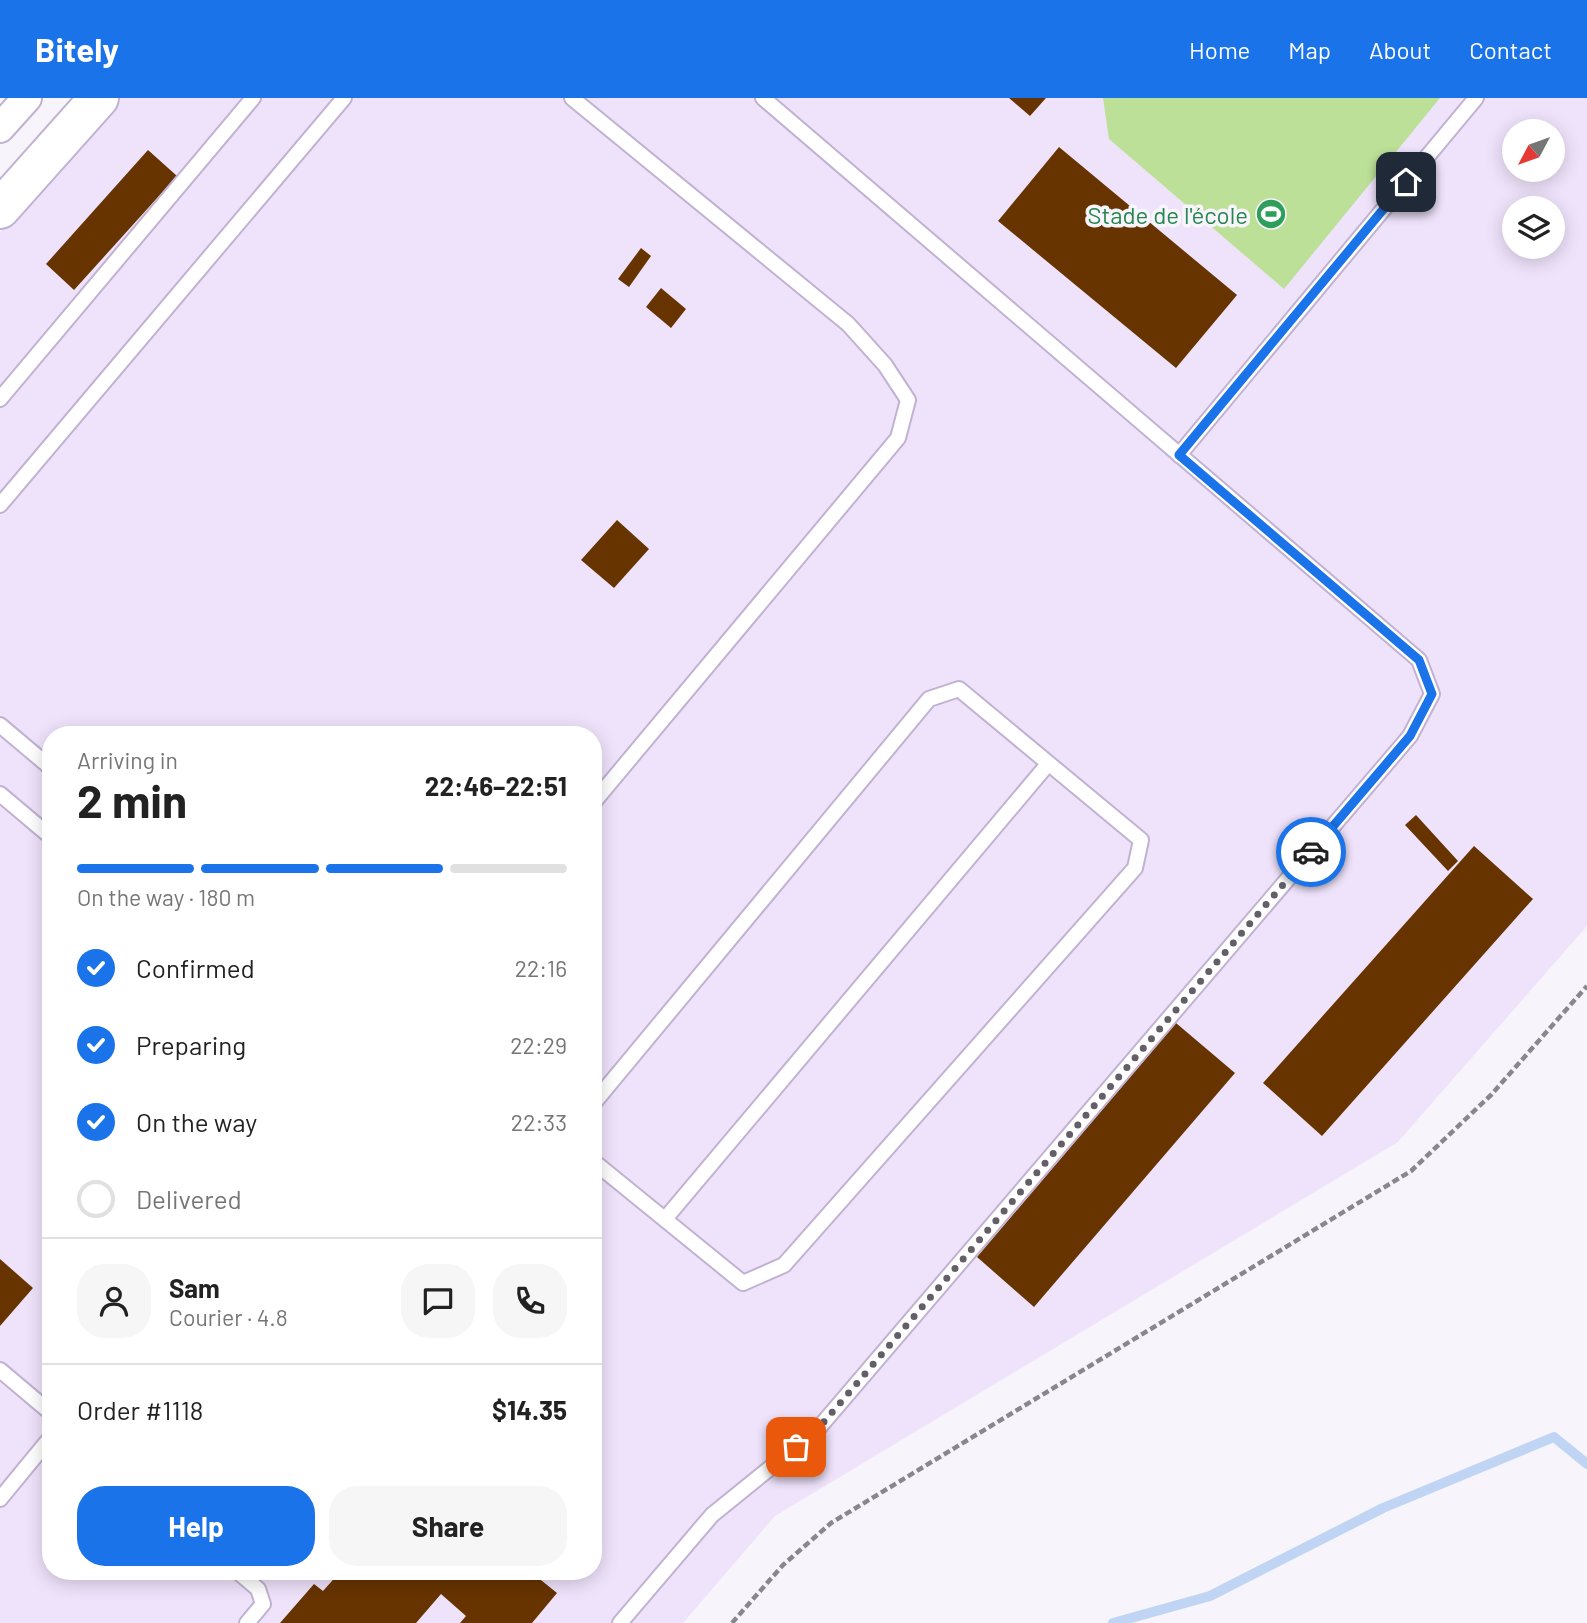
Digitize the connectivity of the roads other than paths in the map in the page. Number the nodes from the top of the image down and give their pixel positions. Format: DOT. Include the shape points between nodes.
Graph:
graph roads {
  1 [pos="27,98"];
  2 [pos="99,98"];
  3 [pos="253,98"];
  4 [pos="344,98"];
  5 [pos="572,98"];
  6 [pos="762,98"];
  7 [pos="1476,98"];
  8 [pos="0,128"];
  9 [pos="0,209"];
  10 [pos="0,398"];
  11 [pos="1179,455"];
  12 [pos="0,505"];
  13 [pos="0,725"];
  14 [pos="42,760"];
  15 [pos="1048,764"];
  16 [pos="602,792"];
  17 [pos="0,794"];
  18 [pos="42,829"];
  19 [pos="602,1093"];
  20 [pos="602,1168"];
  21 [pos="665,1219"];
  22 [pos="0,1370"];
  23 [pos="42,1405"];
  24 [pos="42,1448"];
  25 [pos="0,1499"];
  26 [pos="247,1580"];
  27 [pos="247,1623"];
  28 [pos="620,1623"];
  1 -- 8 [label="street"];
  2 -- 9 [label="street"];
  3 -- 10 [label="lane"];
  4 -- 12 [label="lane"];
  5 -- 16 [label="lane" via="848,324 885,365 908,400 898,438"];
  6 -- 11 [label="lane"];
  7 -- 11 [label="lane"];
  11 -- 28 [label="lane" via="1419,660 1432,694 1410,736 817,1430 712,1515"];
  13 -- 14 [label="lane"];
  15 -- 19 [label="lane" via="960,689 929,699"];
  15 -- 21 [label="lane"];
  15 -- 21 [label="lane" via="1141,841 1135,869 784,1265 743,1283"];
  17 -- 18 [label="lane"];
  20 -- 21 [label="lane"];
  22 -- 23 [label="lane"];
  24 -- 25 [label="lane"];
  26 -- 27 [label="lane" via="258,1589 263,1604"];
}
